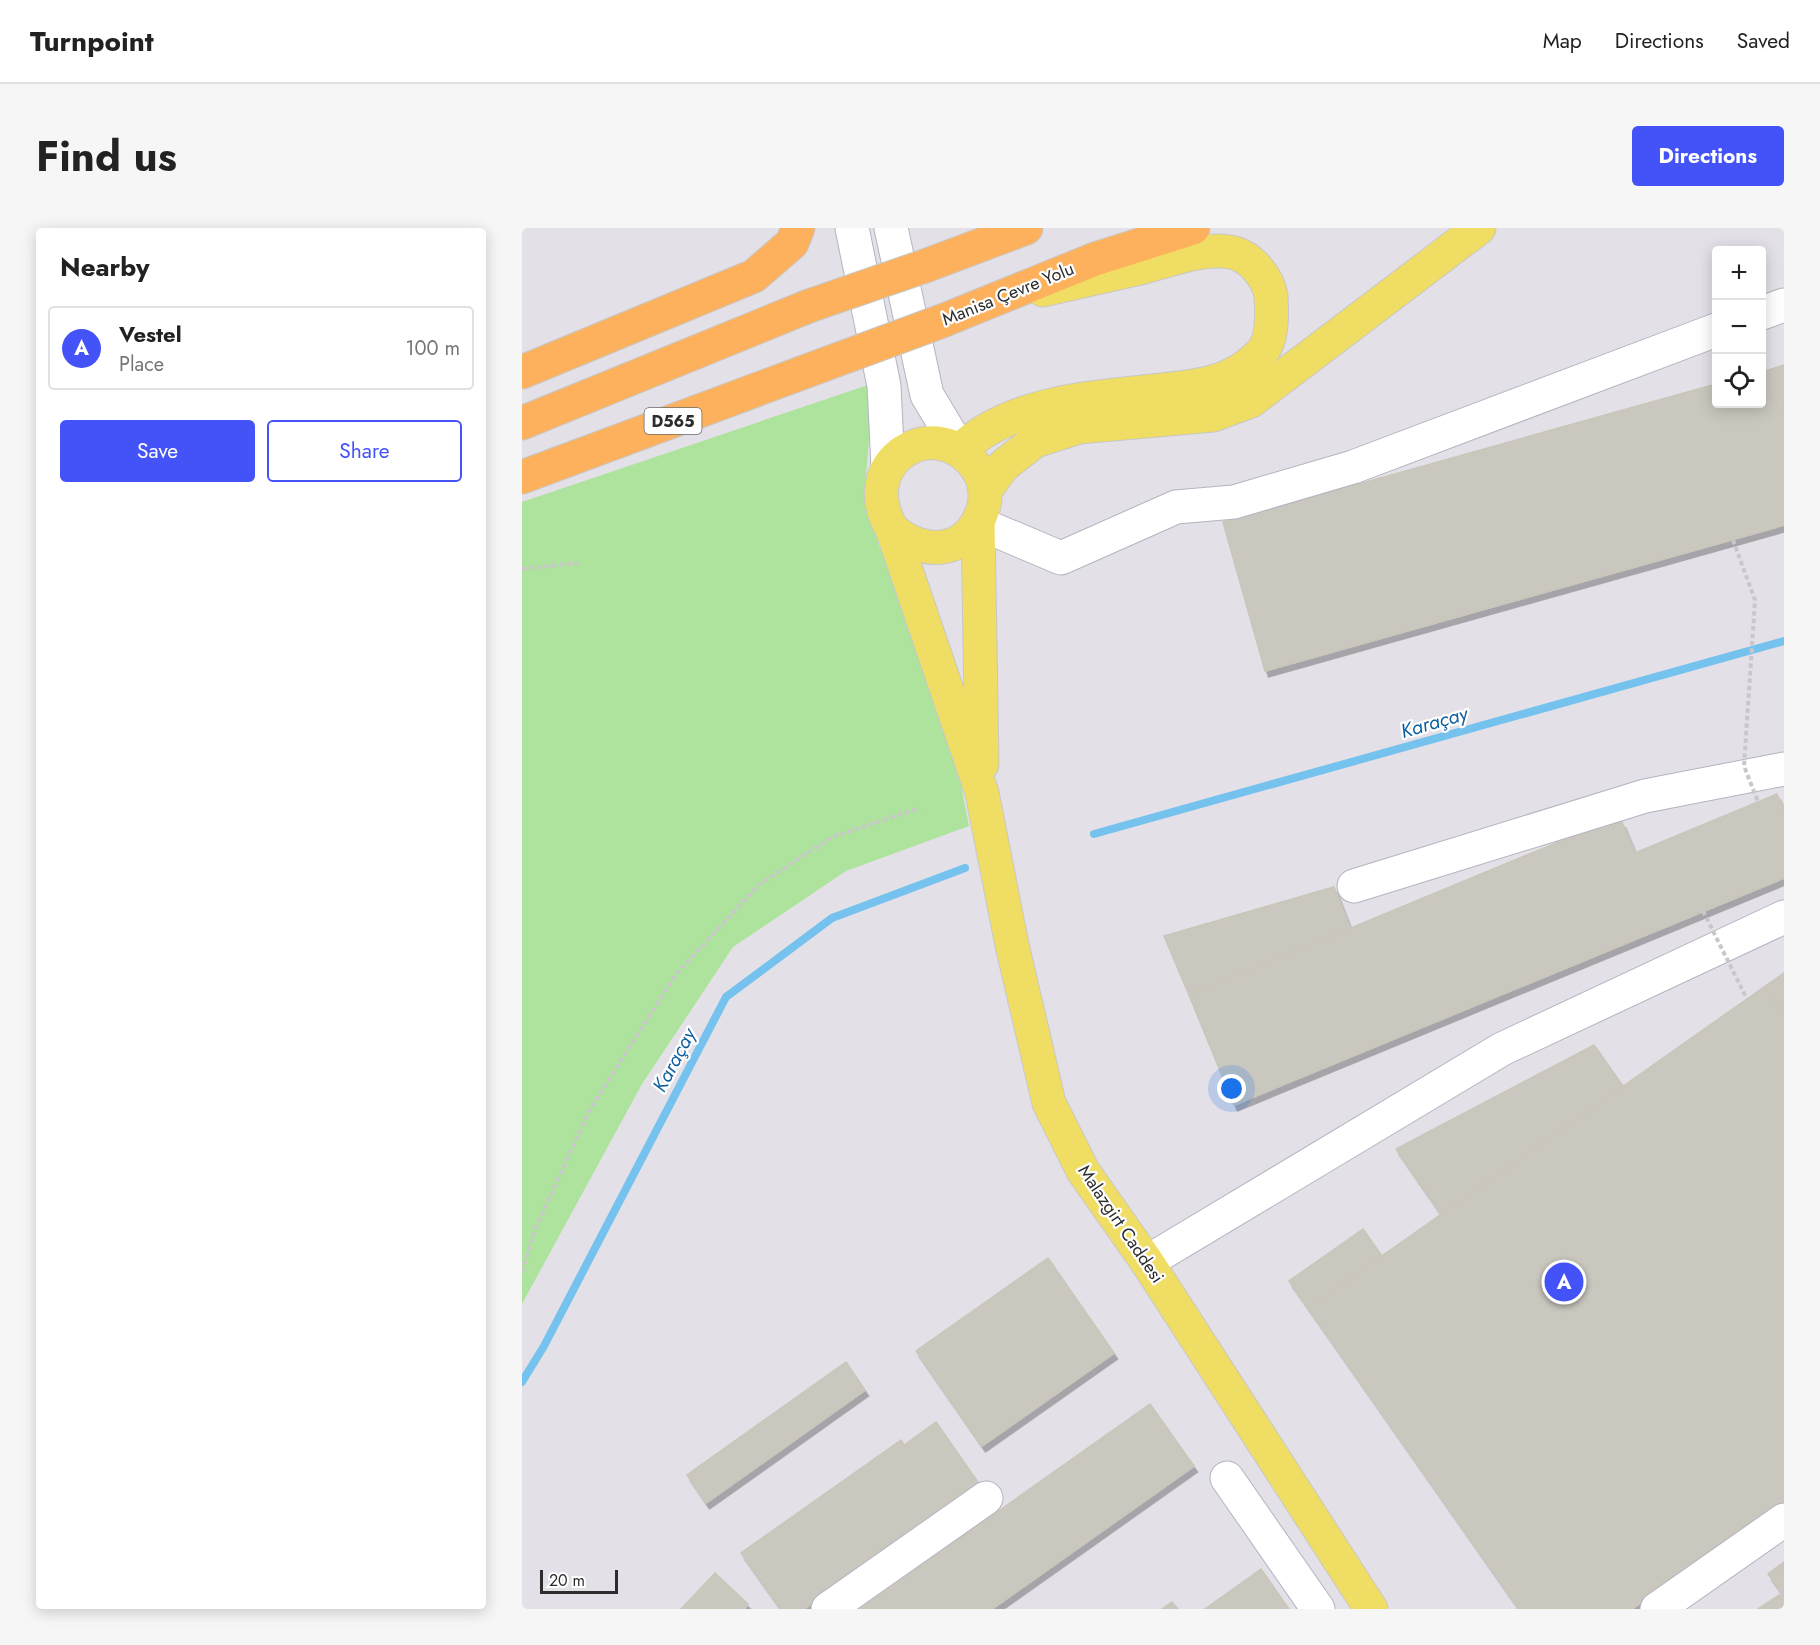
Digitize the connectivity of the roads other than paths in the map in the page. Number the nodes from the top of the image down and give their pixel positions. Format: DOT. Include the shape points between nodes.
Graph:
graph roads {
  1 [pos="798,228"];
  2 [pos="852,228"];
  3 [pos="891,228"];
  4 [pos="1026,228"];
  5 [pos="1193,228"];
  6 [pos="1479,228"];
  7 [pos="994,301"];
  8 [pos="1784,304"];
  9 [pos="1766,311"];
  10 [pos="1712,332"];
  11 [pos="522,372"];
  12 [pos="522,423"];
  13 [pos="960,450"];
  14 [pos="888,467"];
  15 [pos="522,477"];
  16 [pos="985,491"];
  17 [pos="978,523"];
  18 [pos="892,529"];
  19 [pos="1784,769"];
  20 [pos="982,793"];
  21 [pos="1354,886"];
  22 [pos="1784,917"];
  23 [pos="1148,1262"];
  24 [pos="1227,1478"];
  25 [pos="986,1498"];
  26 [pos="1784,1520"];
  27 [pos="828,1609"];
  28 [pos="1318,1609"];
  29 [pos="1371,1609"];
  30 [pos="1657,1609"];
  1 -- 11 [label="highway" via="792,243 754,276"];
  2 -- 14 [label="street" via="884,386"];
  3 -- 13 [label="street" via="927,395"];
  4 -- 12 [label="highway, bridge" via="809,306"];
  5 -- 7 [label="highway, Manisa Çevre Yolu / D565" via="1095,259"];
  6 -- 16 [label="main road" via="1251,401 1213,414 1079,427 1035,441 1003,466"];
  7 -- 13 [label="main road" via="1195,253 1232,252 1258,267 1270,293 1272,319 1263,351 1243,371 1209,384 1059,403 979,432"];
  7 -- 15 [label="highway, Manisa Çevre Yolu / D565, bridge"];
  8 -- 9 [label="street"];
  10 -- 17 [label="street" via="1353,467 1234,502 1176,507 1061,558"];
  13 -- 14 [label="main road" via="929,442 898,454"];
  13 -- 16 [label="main road" via="981,475"];
  14 -- 18 [label="main road" via="881,482 880,498"];
  16 -- 17 [label="main road"];
  17 -- 18 [label="main road" via="967,536 937,549 904,540"];
  17 -- 20 [label="main road"];
  18 -- 20 [label="main road"];
  19 -- 21 [label="street" via="1645,796"];
  20 -- 23 [label="main road, Malazgirt Caddesi" via="1049,1103 1083,1171"];
  22 -- 23 [label="street" via="1502,1049"];
  23 -- 29 [label="main road, Malazgirt Caddesi"];
  24 -- 28 [label="street"];
  25 -- 27 [label="street"];
  26 -- 30 [label="street"];
}
